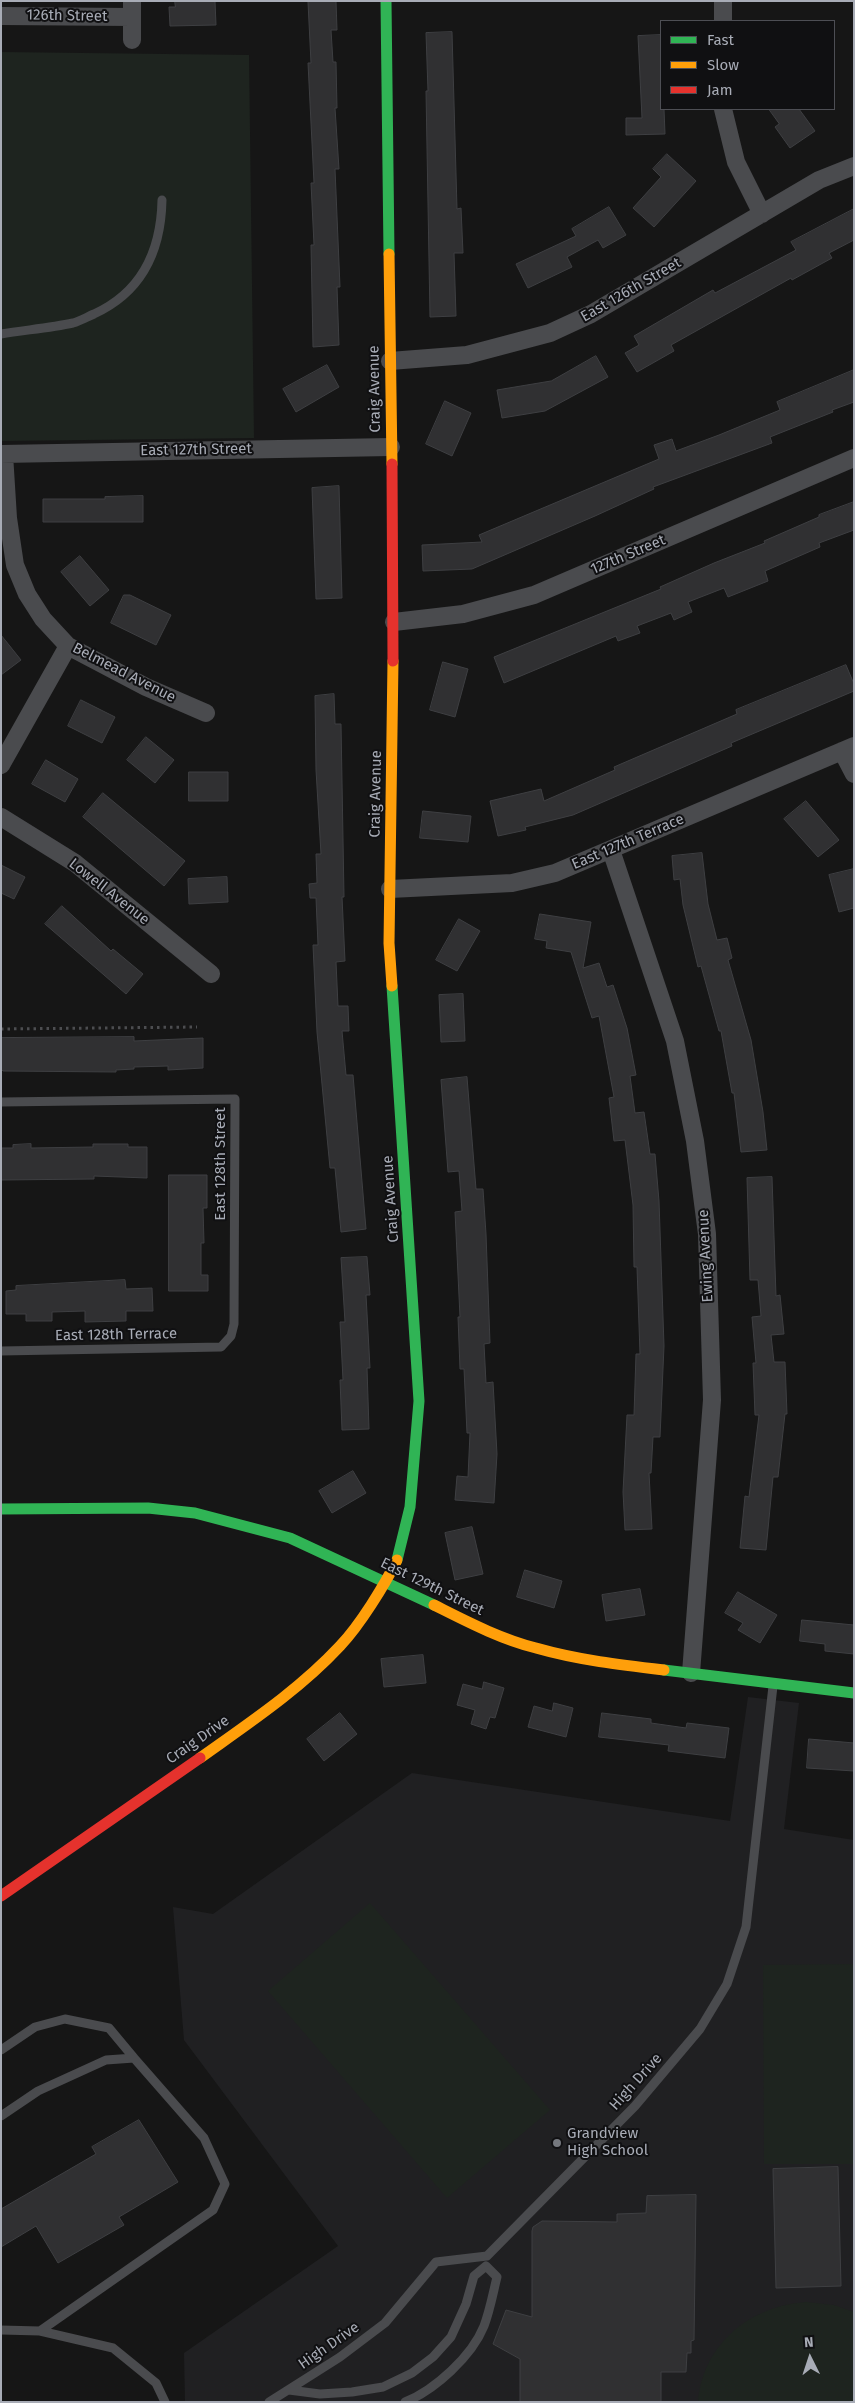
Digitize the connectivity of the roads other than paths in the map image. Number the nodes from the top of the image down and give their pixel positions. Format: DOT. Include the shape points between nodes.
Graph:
graph roads {
  1 [pos="386,1"];
  2 [pos="723,1"];
  3 [pos="132,9"];
  4 [pos="1,16"];
  5 [pos="723,20"];
  6 [pos="132,40"];
  7 [pos="723,110"];
  8 [pos="854,166"];
  9 [pos="162,200"];
  10 [pos="762,214"];
  11 [pos="1,334"];
  12 [pos="390,361"];
  13 [pos="391,447"];
  14 [pos="3,454"];
  15 [pos="854,458"];
  16 [pos="394,622"];
  17 [pos="68,646"];
  18 [pos="206,713"];
  19 [pos="848,748"];
  20 [pos="1,765"];
  21 [pos="854,774"];
  22 [pos="1,817"];
  23 [pos="611,850"];
  24 [pos="390,889"];
  25 [pos="211,974"];
  26 [pos="1,1102"];
  27 [pos="228,1340"];
  28 [pos="1,1351"];
  29 [pos="1,1510"];
  30 [pos="386,1581"];
  31 [pos="691,1673"];
  32 [pos="773,1683"];
  33 [pos="854,1692"];
  34 [pos="1,1896"];
  35 [pos="1,2050"];
  36 [pos="134,2058"];
  37 [pos="1,2116"];
  38 [pos="487,2256"];
  39 [pos="486,2266"];
  40 [pos="1,2330"];
  41 [pos="40,2331"];
  42 [pos="289,2390"];
  43 [pos="165,2402"];
  44 [pos="269,2402"];
  45 [pos="405,2402"];
  1 -- 12 [label="street, Craig Avenue"];
  2 -- 5 [label="street"];
  3 -- 4 [label="street, 126th Street"];
  3 -- 6 [label="street"];
  7 -- 10 [label="street" via="736,162"];
  8 -- 10 [label="street, East 126th Street" via="819,180"];
  9 -- 11 [label="lane" via="161,225 152,256 136,284 111,306 74,322"];
  10 -- 12 [label="street, East 126th Street" via="591,314 550,332 467,355"];
  12 -- 13 [label="street, Craig Avenue"];
  13 -- 14 [label="street, East 127th Street"];
  13 -- 16 [label="street, Craig Avenue"];
  14 -- 17 [label="street, Belmead Avenue" via="15,565 27,594 43,619"];
  15 -- 16 [label="street, 127th Street" via="534,595 463,614"];
  16 -- 24 [label="street, Craig Avenue"];
  17 -- 18 [label="street, Belmead Avenue" via="146,687"];
  17 -- 20 [label="street"];
  19 -- 21 [label="street"];
  19 -- 23 [label="street, East 127th Terrace"];
  22 -- 25 [label="street, Lowell Avenue" via="75,864"];
  23 -- 24 [label="street, East 127th Terrace" via="554,873 512,883"];
  23 -- 31 [label="street, Ewing Avenue" via="675,1041 695,1141 707,1234 712,1400"];
  24 -- 30 [label="street, Craig Avenue" via="389,943 419,1401 410,1507 398,1559"];
  26 -- 27 [label="lane, East 128th Street" via="235,1099 234,1324"];
  27 -- 28 [label="lane, East 128th Terrace" via="221,1347"];
  29 -- 30 [label="street, East 129th Street" via="148,1508 195,1513 290,1538"];
  30 -- 31 [label="street, East 129th Street" via="471,1624 534,1648 592,1661"];
  30 -- 34 [label="street, Craig Drive" via="341,1645 280,1702"];
  31 -- 32 [label="street, East 129th Street"];
  32 -- 33 [label="street, East 129th Street"];
  32 -- 38 [label="lane, High Drive" via="746,1927 727,1984 700,2029 635,2106"];
  35 -- 36 [label="lane" via="35,2027 64,2019 109,2028"];
  36 -- 37 [label="lane" via="106,2060 38,2091"];
  36 -- 41 [label="lane" via="204,2138 225,2184 213,2210"];
  38 -- 39 [label="lane"];
  38 -- 42 [label="lane, High Drive" via="436,2262 385,2323"];
  39 -- 42 [label="lane" via="474,2276 451,2337 412,2373 383,2387 352,2392 320,2394"];
  39 -- 45 [label="lane" via="497,2277 484,2327 466,2354 443,2379"];
  40 -- 41 [label="lane"];
  41 -- 43 [label="lane" via="113,2348 156,2383"];
  42 -- 44 [label="lane, High Drive"];
}
